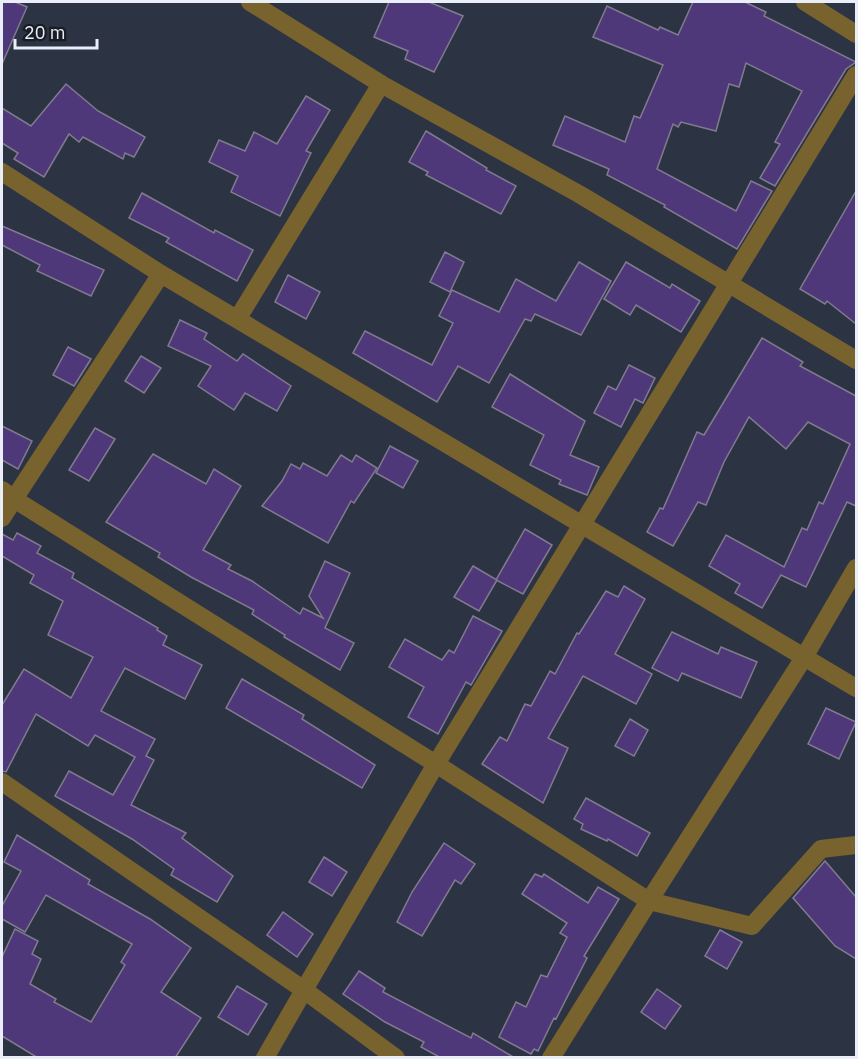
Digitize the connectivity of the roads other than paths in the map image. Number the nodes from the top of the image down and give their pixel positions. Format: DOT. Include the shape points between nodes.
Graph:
graph roads {
  1 [pos="250,2"];
  2 [pos="805,2"];
  3 [pos="856,34"];
  4 [pos="856,75"];
  5 [pos="381,84"];
  6 [pos="2,171"];
  7 [pos="160,274"];
  8 [pos="730,283"];
  9 [pos="238,318"];
  10 [pos="856,360"];
  11 [pos="8,495"];
  12 [pos="2,518"];
  13 [pos="583,524"];
  14 [pos="856,568"];
  15 [pos="803,658"];
  16 [pos="856,688"];
  17 [pos="436,764"];
  18 [pos="2,782"];
  19 [pos="856,845"];
  20 [pos="649,901"];
  21 [pos="304,990"];
  22 [pos="265,1058"];
  23 [pos="396,1058"];
  24 [pos="551,1058"];
  1 -- 5 [label="street"];
  2 -- 3 [label="street"];
  4 -- 8 [label="street"];
  5 -- 8 [label="street"];
  5 -- 9 [label="street"];
  6 -- 7 [label="street"];
  7 -- 9 [label="street"];
  7 -- 11 [label="street"];
  8 -- 10 [label="street"];
  8 -- 13 [label="street"];
  9 -- 13 [label="street"];
  11 -- 12 [label="street"];
  11 -- 17 [label="street"];
  13 -- 15 [label="street"];
  13 -- 17 [label="street"];
  14 -- 15 [label="street"];
  15 -- 16 [label="street"];
  15 -- 20 [label="street"];
  17 -- 20 [label="street"];
  17 -- 21 [label="street"];
  18 -- 21 [label="street"];
  19 -- 20 [label="street" via="821,849 752,926"];
  20 -- 24 [label="street"];
  21 -- 22 [label="street"];
  21 -- 23 [label="street"];
}
